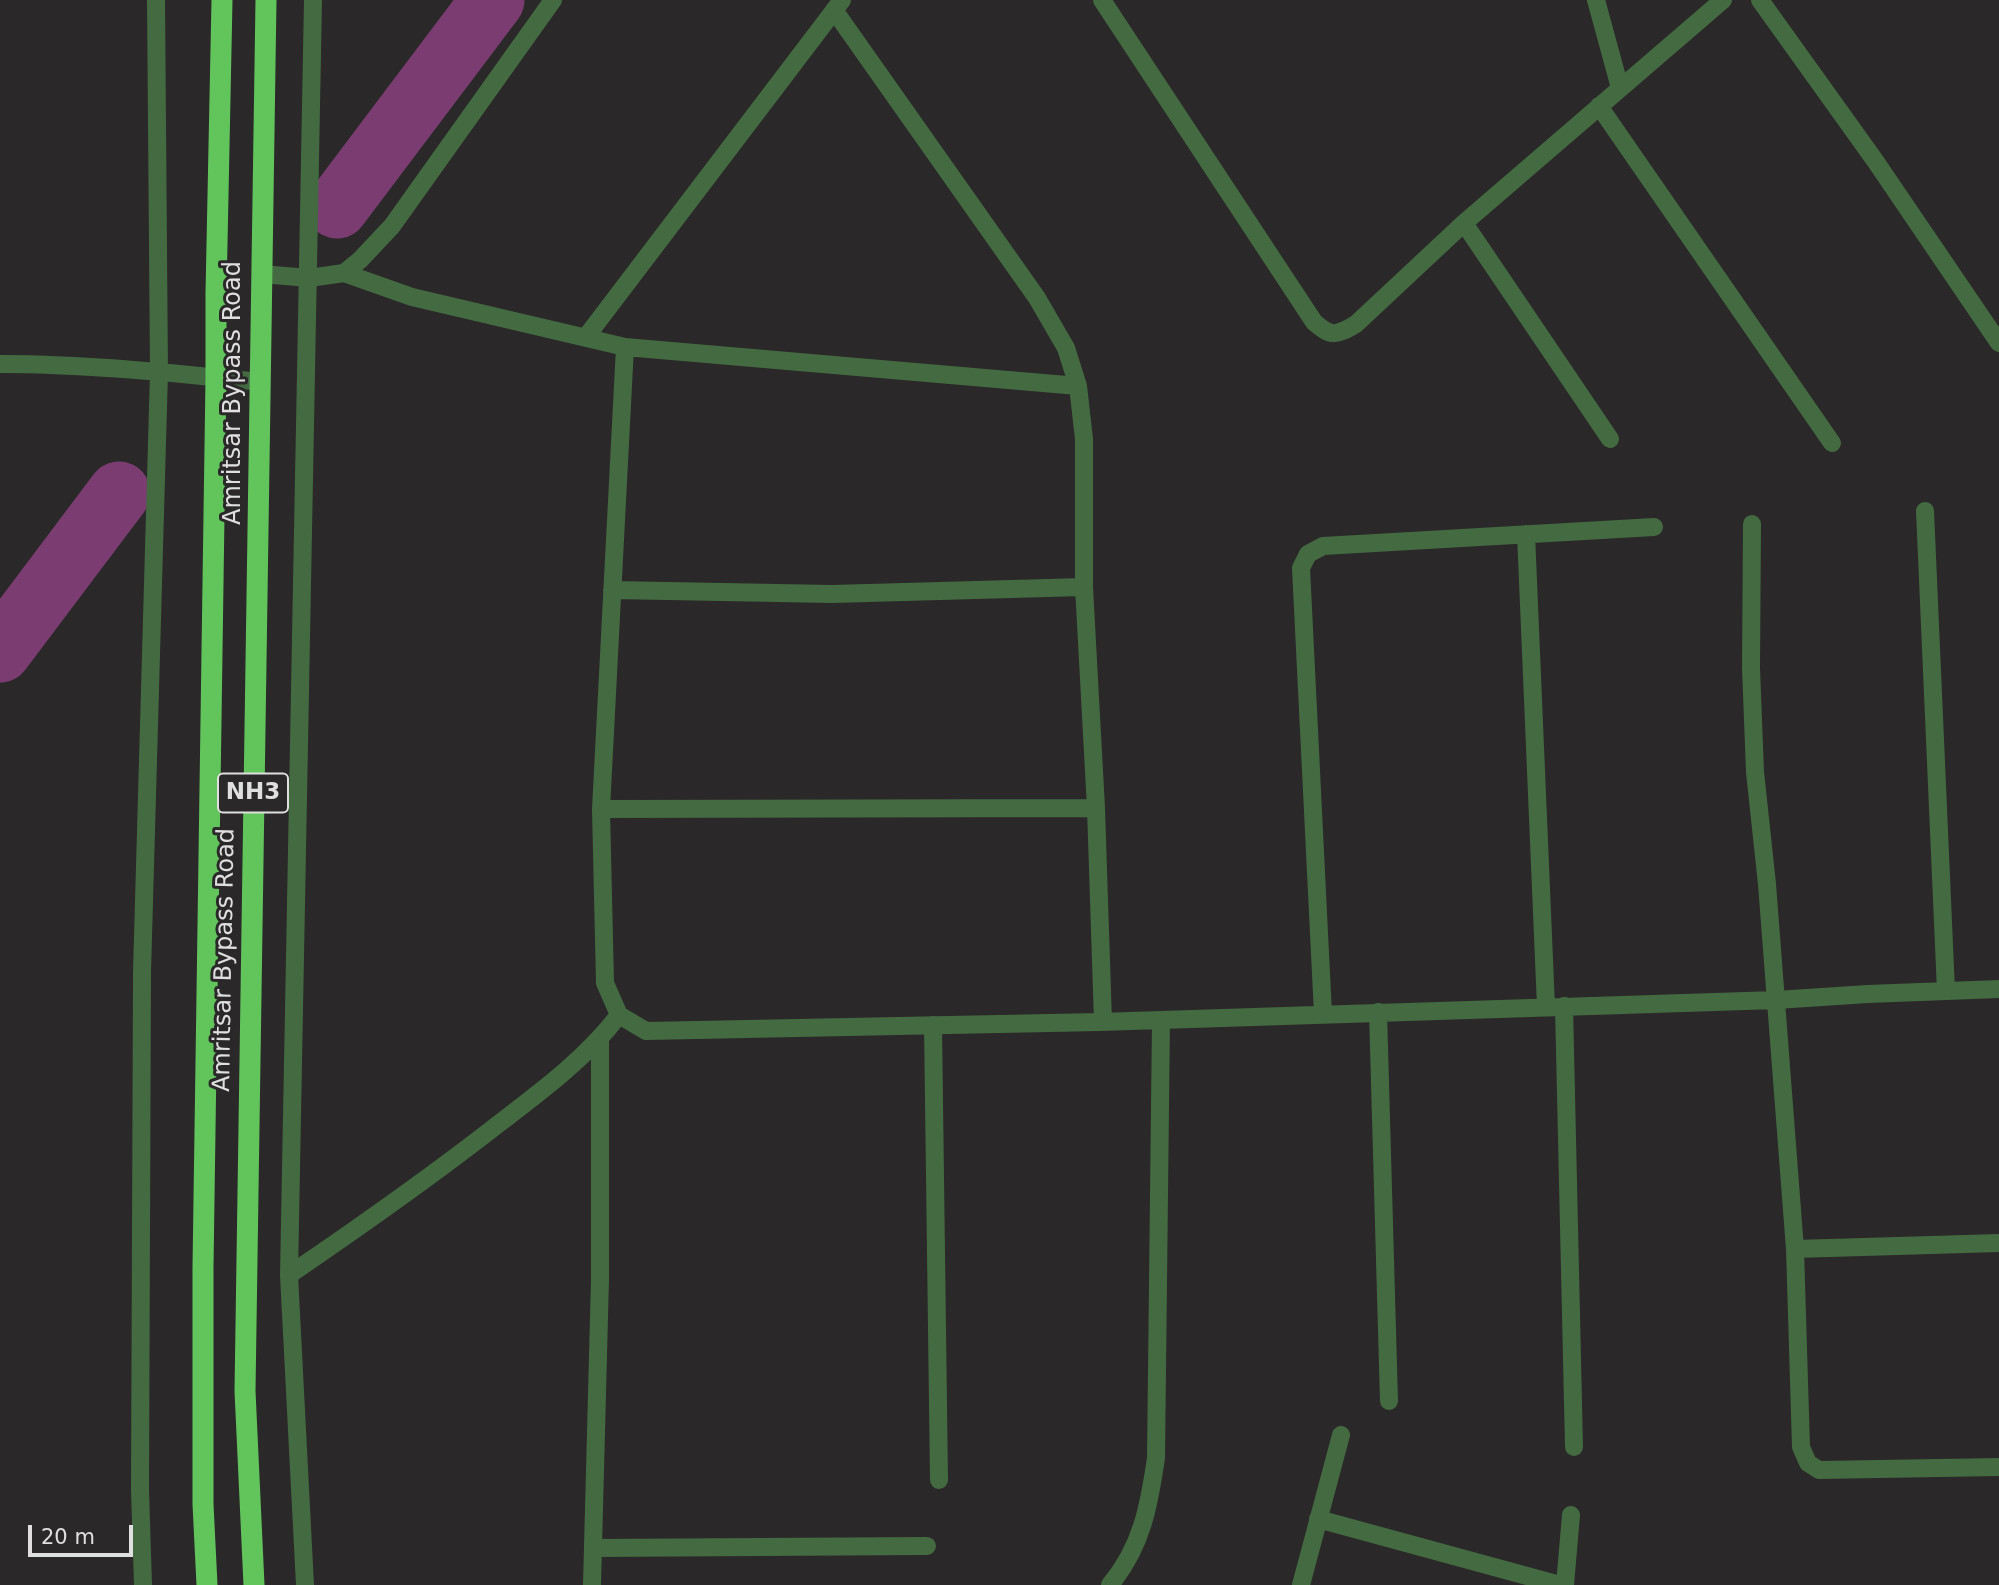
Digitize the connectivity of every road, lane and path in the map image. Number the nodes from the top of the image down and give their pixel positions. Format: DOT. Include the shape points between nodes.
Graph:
graph roads {
  1 [pos="156,0"];
  2 [pos="222,0"];
  3 [pos="266,0"];
  4 [pos="313,0"];
  5 [pos="553,0"];
  6 [pos="1102,0"];
  7 [pos="1596,0"];
  8 [pos="1723,0"];
  9 [pos="1760,0"];
  10 [pos="838,5"];
  11 [pos="1620,88"];
  12 [pos="1600,106"];
  13 [pos="1464,223"];
  14 [pos="344,273"];
  15 [pos="261,274"];
  16 [pos="309,278"];
  17 [pos="586,337"];
  18 [pos="1999,343"];
  19 [pos="625,347"];
  20 [pos="0,364"];
  21 [pos="159,372"];
  22 [pos="216,378"];
  23 [pos="261,382"];
  24 [pos="1077,386"];
  25 [pos="1610,439"];
  26 [pos="1832,443"];
  27 [pos="1925,511"];
  28 [pos="1752,524"];
  29 [pos="1654,527"];
  30 [pos="1526,534"];
  31 [pos="1084,587"];
  32 [pos="612,590"];
  33 [pos="1096,808"];
  34 [pos="601,809"];
  35 [pos="1999,989"];
  36 [pos="1946,991"];
  37 [pos="1776,1000"];
  38 [pos="1555,1006"];
  39 [pos="1378,1012"];
  40 [pos="1323,1014"];
  41 [pos="619,1015"];
  42 [pos="1161,1020"];
  43 [pos="1101,1022"];
  44 [pos="933,1024"];
  45 [pos="600,1040"];
  46 [pos="1999,1243"];
  47 [pos="1795,1249"];
  48 [pos="289,1275"];
  49 [pos="1389,1401"];
  50 [pos="1341,1435"];
  51 [pos="1574,1447"];
  52 [pos="1999,1467"];
  53 [pos="939,1480"];
  54 [pos="1571,1515"];
  55 [pos="1318,1519"];
  56 [pos="927,1546"];
  57 [pos="593,1548"];
  58 [pos="143,1585"];
  59 [pos="207,1585"];
  60 [pos="254,1585"];
  61 [pos="305,1585"];
  62 [pos="592,1585"];
  63 [pos="1110,1585"];
  64 [pos="1301,1585"];
  65 [pos="1562,1585"];
  1 -- 21 [label="street"];
  2 -- 22 [label="highway, Amritsar Bypass Road / NH3"];
  3 -- 15 [label="highway, Amritsar Bypass Road / NH3"];
  4 -- 16 [label="street"];
  5 -- 14 [label="street" via="392,226"];
  6 -- 13 [label="street" via="1314,322 1326,333 1341,333 1356,324"];
  7 -- 11 [label="street"];
  8 -- 11 [label="street"];
  9 -- 18 [label="street"];
  10 -- 17 [label="street"];
  10 -- 24 [label="street" via="1037,298 1066,348"];
  11 -- 12 [label="street"];
  12 -- 13 [label="street"];
  12 -- 26 [label="street"];
  13 -- 25 [label="street"];
  14 -- 16 [label="street"];
  14 -- 17 [label="street" via="412,297"];
  15 -- 16 [label="street"];
  15 -- 23 [label="highway, Amritsar Bypass Road / NH3"];
  16 -- 48 [label="street"];
  17 -- 19 [label="street"];
  19 -- 24 [label="street"];
  19 -- 32 [label="street"];
  20 -- 21 [label="street"];
  21 -- 22 [label="street"];
  21 -- 58 [label="street" via="142,972"];
  22 -- 23 [label="street"];
  22 -- 59 [label="highway, Amritsar Bypass Road / NH3" via="202,1267"];
  23 -- 60 [label="highway, Amritsar Bypass Road / NH3" via="244,1391"];
  24 -- 31 [label="street" via="1084,439"];
  27 -- 36 [label="street"];
  28 -- 37 [label="street" via="1755,772"];
  29 -- 30 [label="street"];
  30 -- 38 [label="street"];
  30 -- 40 [label="street" via="1324,546 1308,554 1301,568"];
  31 -- 32 [label="street" via="832,594"];
  31 -- 33 [label="street"];
  32 -- 34 [label="street"];
  33 -- 34 [label="street"];
  33 -- 43 [label="street"];
  34 -- 41 [label="street" via="605,983"];
  35 -- 36 [label="street"];
  36 -- 37 [label="street"];
  37 -- 38 [label="street"];
  37 -- 47 [label="street"];
  38 -- 39 [label="street"];
  38 -- 51 [label="street"];
  39 -- 40 [label="street"];
  39 -- 49 [label="street"];
  40 -- 42 [label="street"];
  41 -- 44 [label="street" via="646,1031"];
  41 -- 45 [label="street"];
  42 -- 43 [label="street"];
  42 -- 63 [label="street" via="1156,1458 1137,1544"];
  43 -- 44 [label="street"];
  44 -- 53 [label="street"];
  45 -- 48 [label="street" via="455,1158"];
  45 -- 57 [label="street"];
  46 -- 47 [label="street"];
  47 -- 52 [label="street" via="1801,1447 1808,1463 1819,1470"];
  48 -- 61 [label="street"];
  50 -- 55 [label="street"];
  54 -- 65 [label="street"];
  55 -- 64 [label="street"];
  55 -- 65 [label="street"];
  56 -- 57 [label="street"];
  57 -- 62 [label="street"];
}
